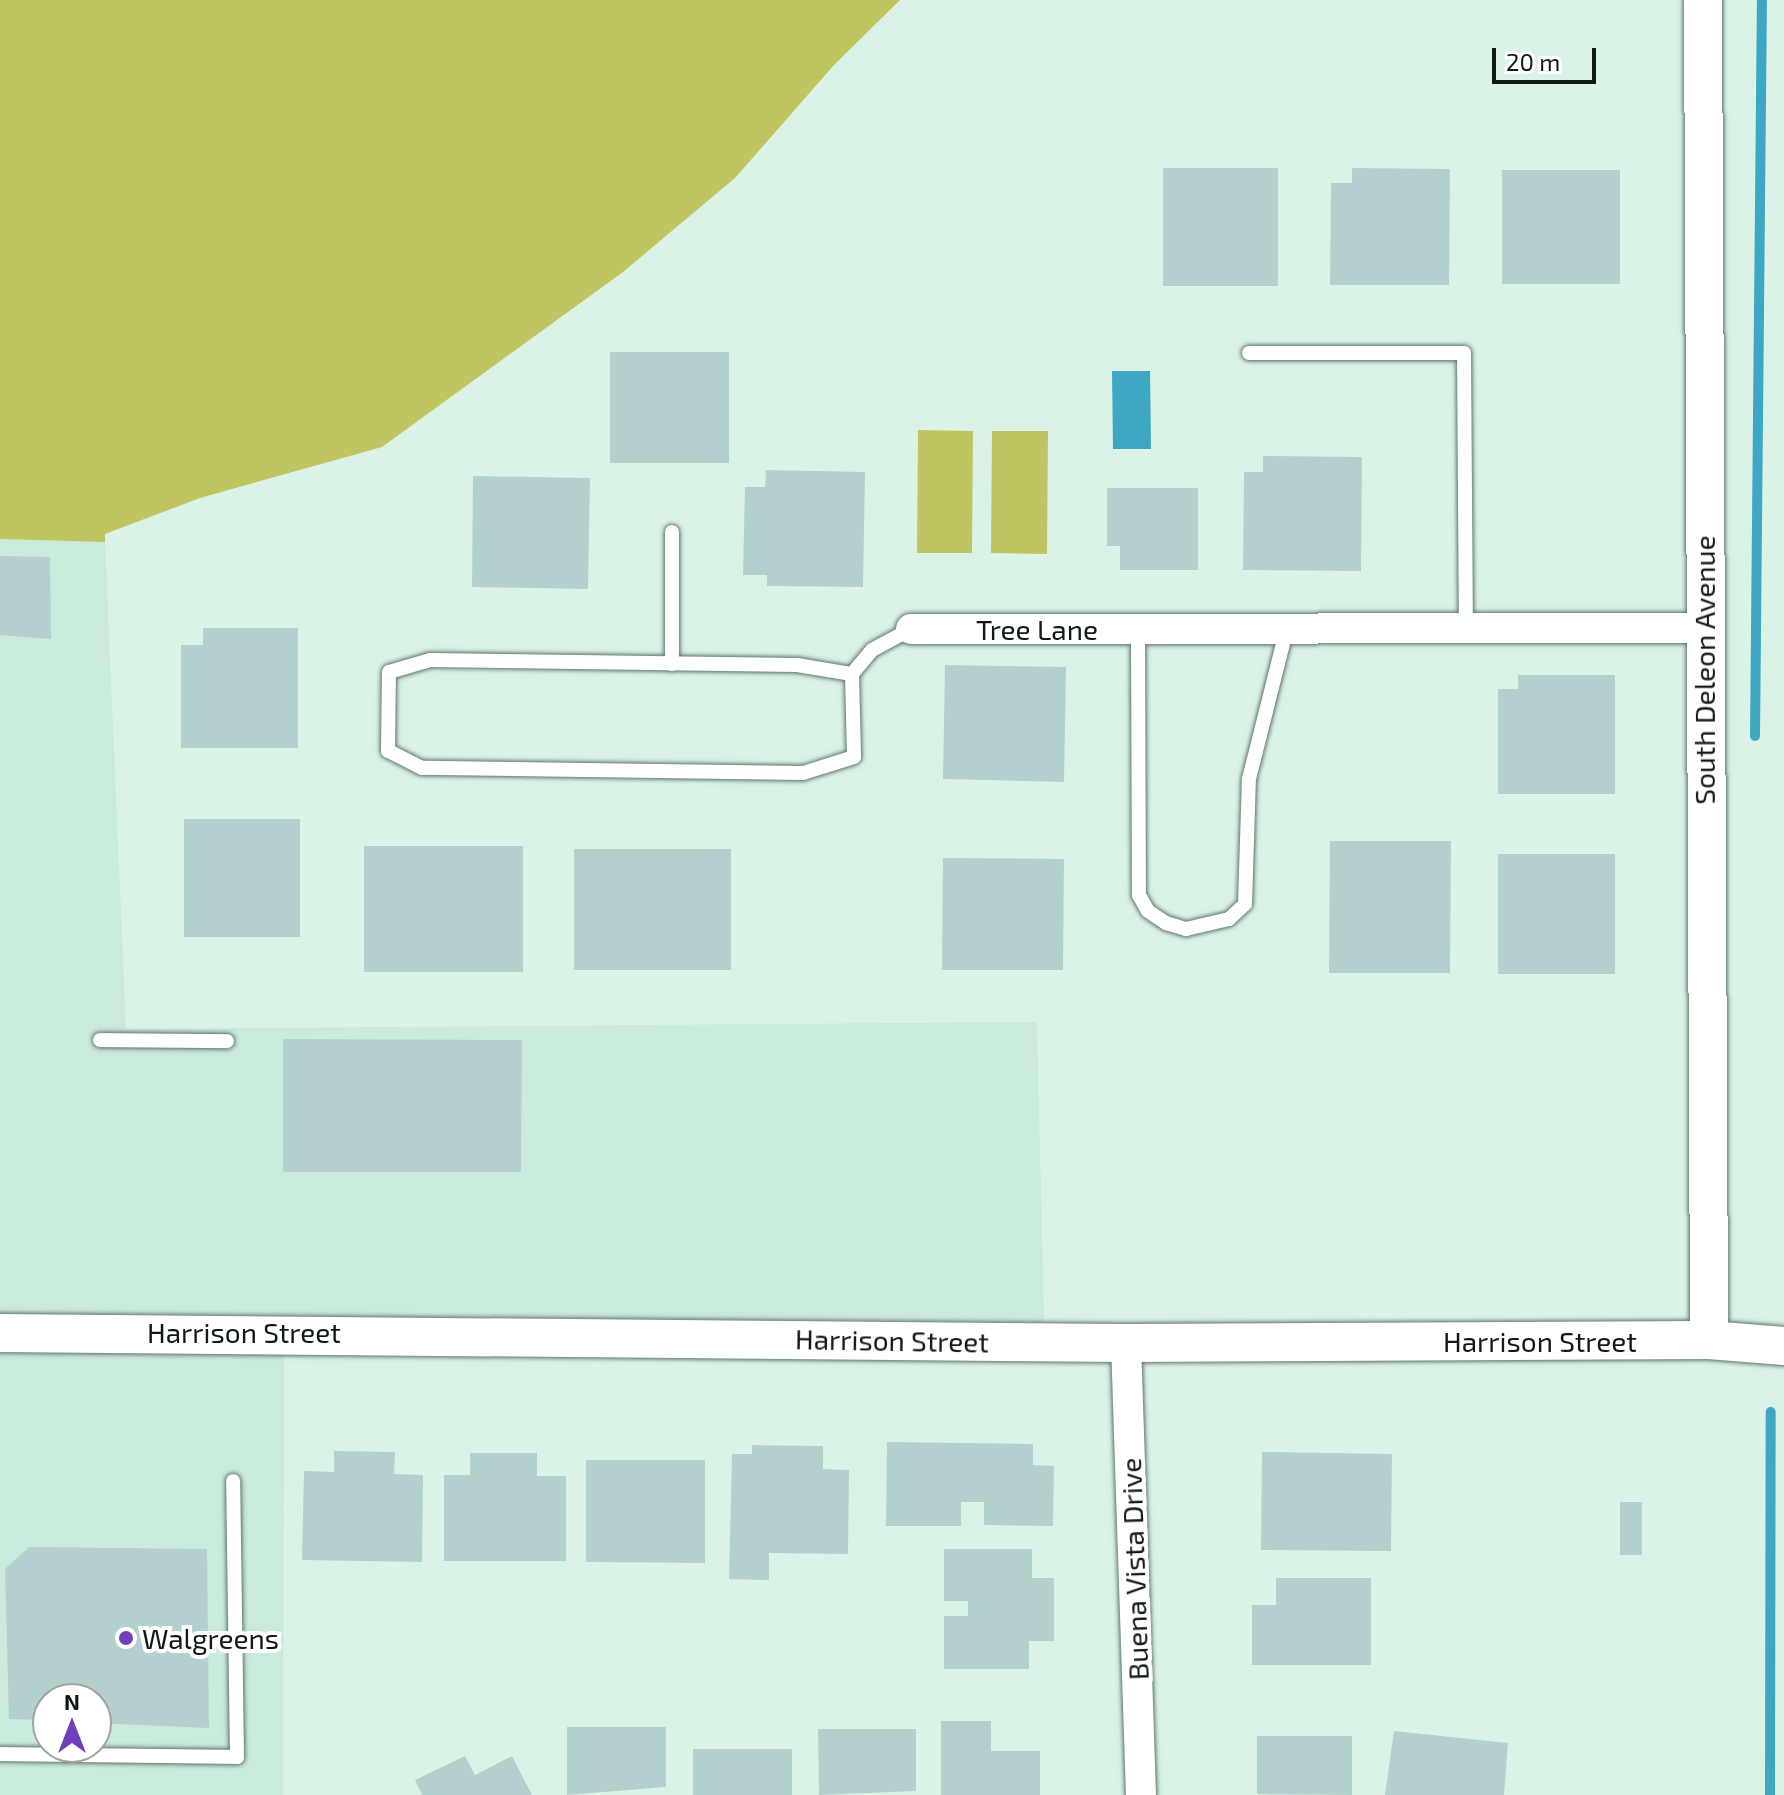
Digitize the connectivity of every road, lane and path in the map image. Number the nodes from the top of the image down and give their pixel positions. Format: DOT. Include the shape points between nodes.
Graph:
graph roads {
  1 [pos="1703,0"];
  2 [pos="1249,353"];
  3 [pos="672,532"];
  4 [pos="1703,628"];
  5 [pos="911,629"];
  6 [pos="1138,629"];
  7 [pos="1466,630"];
  8 [pos="1286,632"];
  9 [pos="672,664"];
  10 [pos="852,674"];
  11 [pos="100,1040"];
  12 [pos="227,1041"];
  13 [pos="0,1333"];
  14 [pos="1709,1340"];
  15 [pos="1126,1343"];
  16 [pos="1784,1346"];
  17 [pos="233,1481"];
  18 [pos="0,1754"];
  19 [pos="1141,1795"];
  1 -- 4 [label="street, South Deleon Avenue"];
  2 -- 7 [label="lane" via="1464,353"];
  3 -- 9 [label="lane"];
  4 -- 7 [label="street, Tree Lane"];
  4 -- 14 [label="street, South Deleon Avenue"];
  5 -- 6 [label="street, Tree Lane"];
  5 -- 10 [label="lane, Tree Lane" via="872,650"];
  6 -- 8 [label="street, Tree Lane"];
  6 -- 8 [label="lane" via="1139,895 1148,911 1186,929 1229,919 1245,904 1249,779"];
  7 -- 8 [label="street, Tree Lane"];
  9 -- 10 [label="lane" via="797,665"];
  9 -- 10 [label="lane" via="430,660 389,672 388,751 422,768 803,773 854,757"];
  11 -- 12 [label="lane"];
  13 -- 15 [label="street, Harrison Street" via="231,1331"];
  14 -- 15 [label="street, Harrison Street"];
  14 -- 16 [label="street, Harrison Street"];
  15 -- 19 [label="street, Buena Vista Drive"];
  17 -- 18 [label="lane" via="237,1757"];
}
